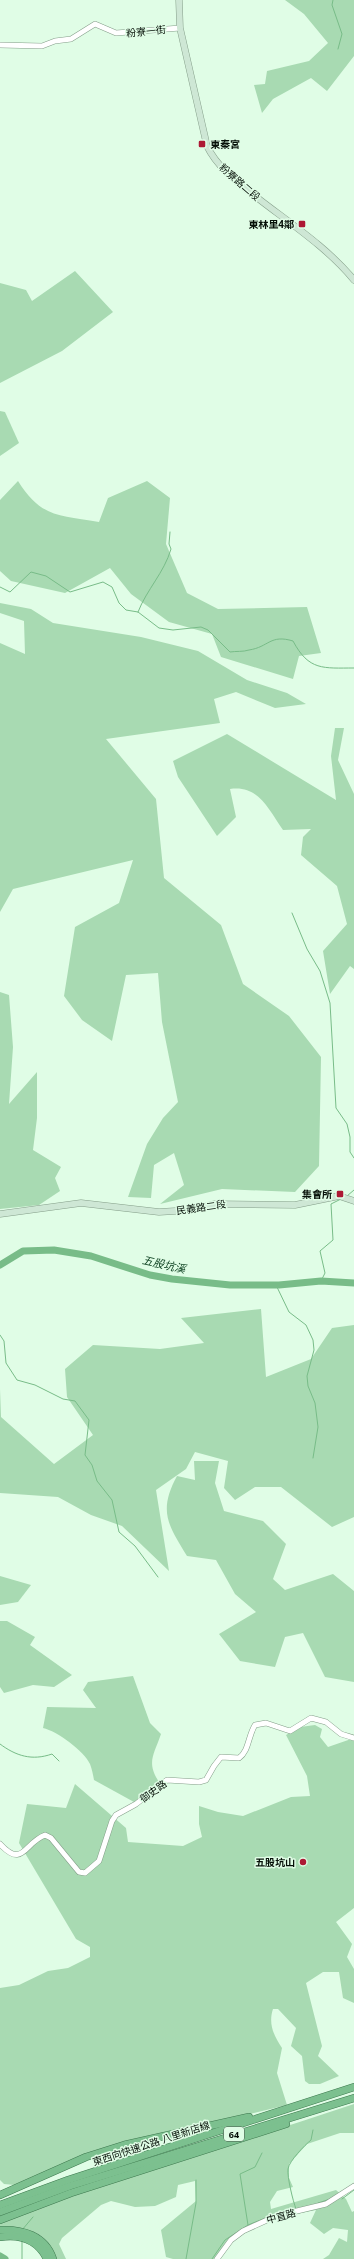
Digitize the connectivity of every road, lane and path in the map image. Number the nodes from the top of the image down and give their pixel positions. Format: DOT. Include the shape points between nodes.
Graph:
graph roads {
  1 [pos="179,0"];
  2 [pos="180,28"];
  3 [pos="0,45"];
  4 [pos="354,280"];
  5 [pos="354,1201"];
  6 [pos="0,1214"];
  7 [pos="354,1738"];
  8 [pos="0,1844"];
  9 [pos="352,2088"];
  10 [pos="354,2098"];
  11 [pos="303,2104"];
  12 [pos="319,2109"];
  13 [pos="114,2168"];
  14 [pos="354,2186"];
  15 [pos="0,2195"];
  16 [pos="0,2205"];
  17 [pos="0,2212"];
  18 [pos="0,2220"];
  19 [pos="0,2230"];
  20 [pos="0,2237"];
  21 [pos="47,2259"];
  22 [pos="53,2259"];
  23 [pos="217,2259"];
  1 -- 2 [label="main road, 粉寮路二段"];
  2 -- 3 [label="street, 粉寮一街" via="116,33 95,24 72,39 42,46"];
  2 -- 4 [label="main road, 粉寮路二段" via="207,146 212,156 230,175 317,244"];
  5 -- 6 [label="main road, 民義路二段" via="329,1198 295,1205 215,1204 191,1210 159,1212 80,1203"];
  7 -- 8 [label="street, 御史路" via="341,1734 326,1722 311,1718 290,1731 266,1723 255,1725 244,1755 239,1758 221,1757 206,1780 167,1780 136,1804 116,1815 99,1861 85,1873 79,1872 51,1838 45,1835 32,1842 17,1856 13,1856"];
  9 -- 11 [label="highway, 東西向快速公路 八里新店線 / 64"];
  10 -- 12 [label="highway, 東西向快速公路 八里新店線 / 64"];
  11 -- 13 [label="highway, 東西向快速公路 八里新店線 / 64"];
  11 -- 15 [label="highway" via="124,2145 49,2172"];
  12 -- 13 [label="highway, 東西向快速公路 八里新店線 / 64"];
  12 -- 18 [label="highway" via="297,2120"];
  13 -- 16 [label="highway, 東西向快速公路 八里新店線 / 64"];
  13 -- 17 [label="highway, 東西向快速公路 八里新店線 / 64"];
  14 -- 23 [label="street, 中直路" via="326,2204 276,2216 243,2231 231,2240"];
  19 -- 22 [label="highway" via="20,2231 33,2236 44,2244"];
  20 -- 21 [label="highway" via="28,2239"];
}
